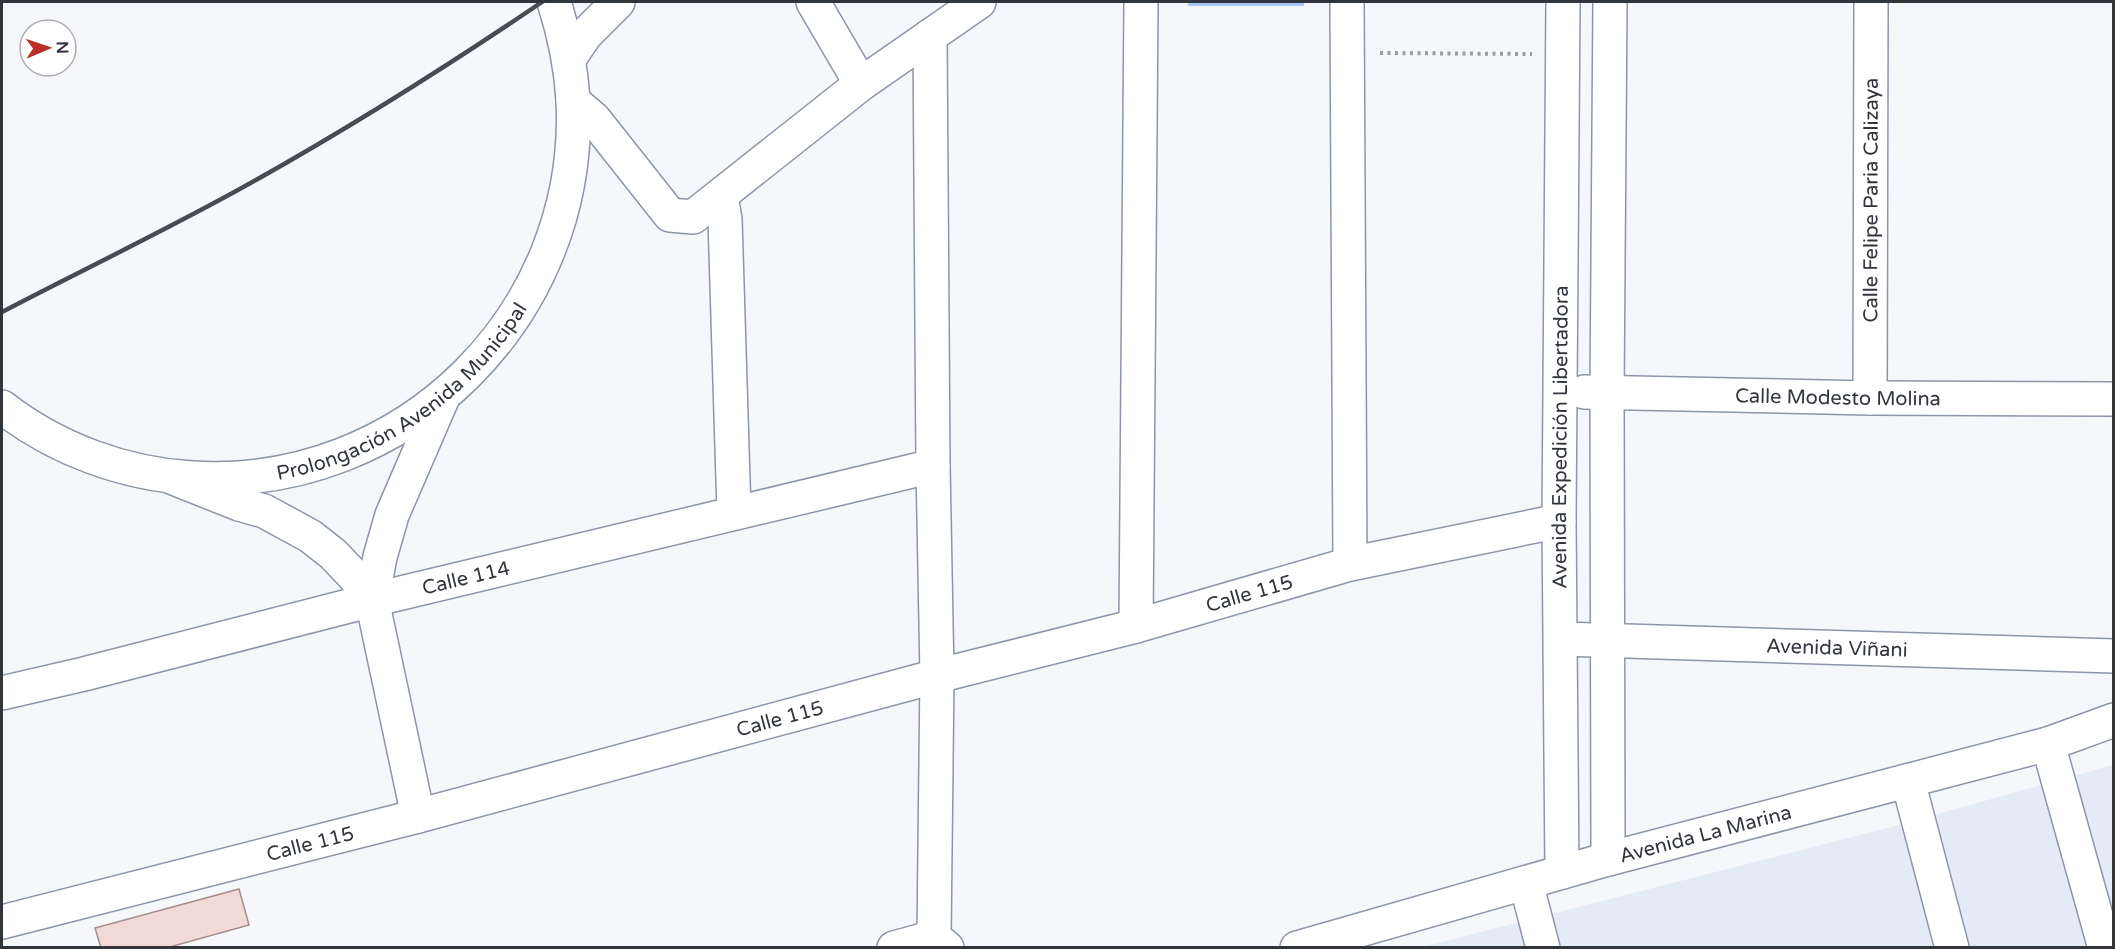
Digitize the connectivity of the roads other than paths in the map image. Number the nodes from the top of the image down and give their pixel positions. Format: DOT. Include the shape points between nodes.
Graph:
graph roads {
  1 [pos="554,2"];
  2 [pos="618,2"];
  3 [pos="813,2"];
  4 [pos="979,2"];
  5 [pos="1141,2"];
  6 [pos="1347,2"];
  7 [pos="1563,2"];
  8 [pos="1610,2"];
  9 [pos="1871,2"];
  10 [pos="930,36"];
  11 [pos="568,59"];
  12 [pos="861,84"];
  13 [pos="573,100"];
  14 [pos="721,196"];
  15 [pos="1560,392"];
  16 [pos="1607,393"];
  17 [pos="443,397"];
  18 [pos="1870,398"];
  19 [pos="2114,399"];
  20 [pos="2,407"];
  21 [pos="17,428"];
  22 [pos="933,466"];
  23 [pos="170,477"];
  24 [pos="734,513"];
  25 [pos="1559,521"];
  26 [pos="1350,564"];
  27 [pos="372,600"];
  28 [pos="1136,626"];
  29 [pos="1561,639"];
  30 [pos="1608,641"];
  31 [pos="2114,656"];
  32 [pos="937,676"];
  33 [pos="2,693"];
  34 [pos="2114,720"];
  35 [pos="2048,744"];
  36 [pos="1908,781"];
  37 [pos="418,816"];
  38 [pos="1608,859"];
  39 [pos="1562,872"];
  40 [pos="1526,883"];
  41 [pos="2,922"];
  42 [pos="941,942"];
  43 [pos="894,948"];
  44 [pos="1297,948"];
  45 [pos="1543,948"];
  46 [pos="1952,948"];
  47 [pos="2105,948"];
  1 -- 11 [label="street, Prolongación Avenida Municipal"];
  2 -- 11 [label="street"];
  3 -- 12 [label="street"];
  4 -- 10 [label="street"];
  5 -- 28 [label="street"];
  6 -- 26 [label="street"];
  7 -- 15 [label="street, Avenida Expedición Libertadora"];
  8 -- 16 [label="street"];
  9 -- 18 [label="street, Calle Felipe Paria Calizaya"];
  10 -- 12 [label="street"];
  10 -- 22 [label="street"];
  11 -- 13 [label="street, Prolongación Avenida Municipal"];
  12 -- 14 [label="street"];
  13 -- 14 [label="street" via="594,119 670,215 693,217"];
  13 -- 17 [label="street, Prolongación Avenida Municipal" via="573,143 567,184 558,225 543,264 501,337"];
  14 -- 24 [label="street" via="726,219"];
  15 -- 16 [label="street, Calle Modesto Molina"];
  15 -- 25 [label="street, Avenida Expedición Libertadora"];
  16 -- 18 [label="street, Calle Modesto Molina"];
  16 -- 30 [label="street"];
  17 -- 23 [label="street, Prolongación Avenida Municipal" via="409,422 335,459 253,477"];
  17 -- 27 [label="street" via="392,515"];
  18 -- 19 [label="street, Calle Modesto Molina"];
  20 -- 21 [label="street, Prolongación Avenida Municipal"];
  21 -- 23 [label="street, Prolongación Avenida Municipal" via="89,456"];
  22 -- 24 [label="street, Calle 114"];
  22 -- 32 [label="street"];
  23 -- 27 [label="street" via="264,511 310,536 354,576"];
  24 -- 27 [label="street, Calle 114"];
  25 -- 26 [label="street, Calle 115"];
  25 -- 29 [label="street, Avenida Expedición Libertadora"];
  26 -- 28 [label="street, Calle 115"];
  27 -- 33 [label="street, Calle 114"];
  27 -- 37 [label="street"];
  28 -- 32 [label="street, Calle 115"];
  29 -- 30 [label="street, Avenida Viñani"];
  29 -- 39 [label="street, Avenida Expedición Libertadora"];
  30 -- 31 [label="street, Avenida Viñani"];
  30 -- 38 [label="street"];
  32 -- 37 [label="street, Calle 115"];
  32 -- 42 [label="street"];
  34 -- 35 [label="street, Avenida La Marina"];
  35 -- 36 [label="street, Avenida La Marina"];
  35 -- 47 [label="street"];
  36 -- 38 [label="street, Avenida La Marina"];
  36 -- 46 [label="street"];
  37 -- 41 [label="street, Calle 115"];
  38 -- 39 [label="street, Avenida La Marina"];
  39 -- 40 [label="street, Avenida La Marina"];
  40 -- 44 [label="street, Avenida La Marina"];
  40 -- 45 [label="street"];
  42 -- 43 [label="street"];
}
